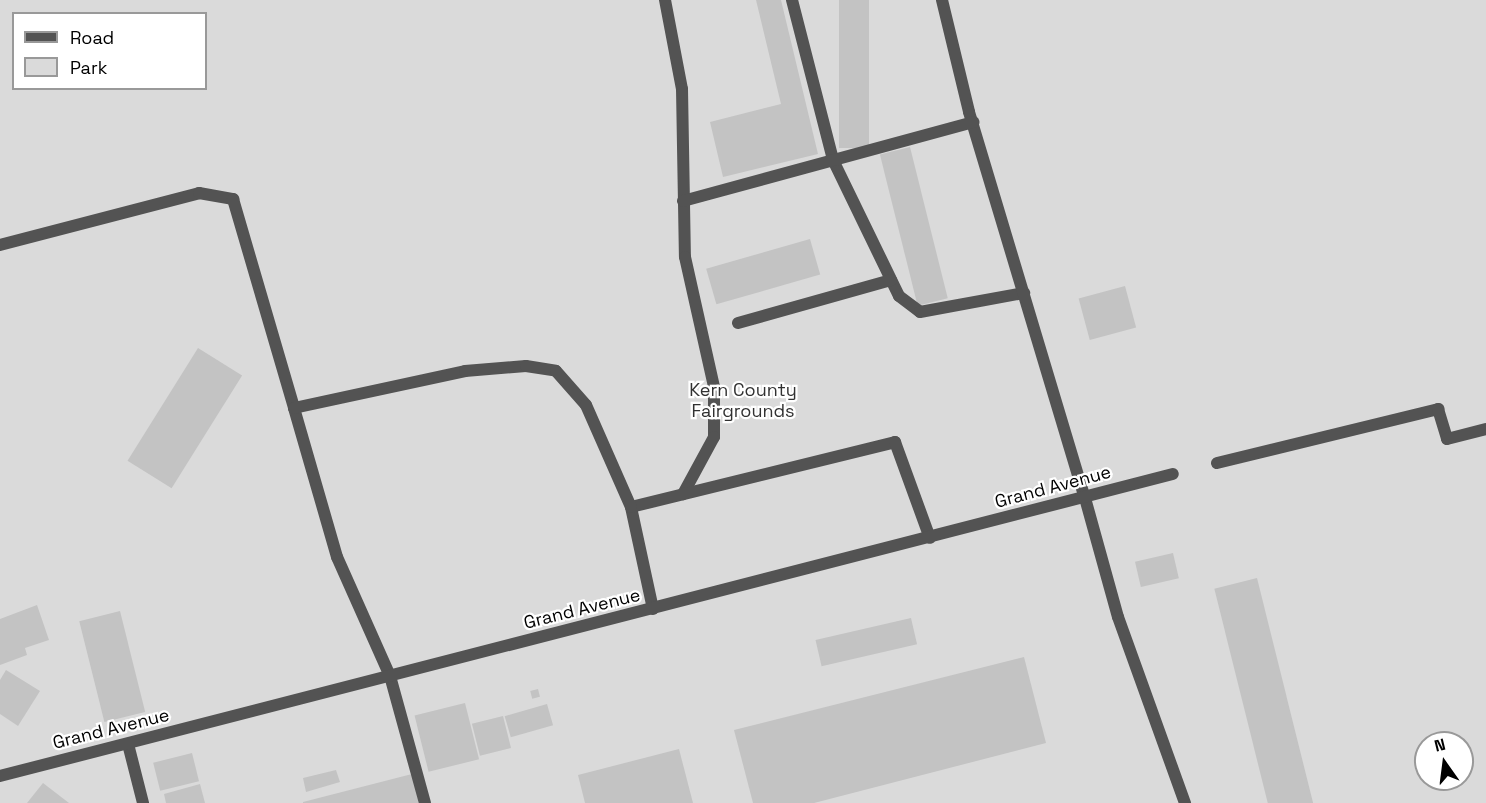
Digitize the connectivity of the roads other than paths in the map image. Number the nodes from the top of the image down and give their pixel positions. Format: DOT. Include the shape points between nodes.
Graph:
graph roads {
  1 [pos="665,0"];
  2 [pos="792,0"];
  3 [pos="942,0"];
  4 [pos="972,122"];
  5 [pos="833,160"];
  6 [pos="683,201"];
  7 [pos="0,245"];
  8 [pos="891,280"];
  9 [pos="1024,293"];
  10 [pos="738,322"];
  11 [pos="294,408"];
  12 [pos="1486,429"];
  13 [pos="1217,463"];
  14 [pos="1173,474"];
  15 [pos="683,494"];
  16 [pos="1085,498"];
  17 [pos="631,507"];
  18 [pos="930,538"];
  19 [pos="653,609"];
  20 [pos="390,676"];
  21 [pos="128,744"];
  22 [pos="0,776"];
  23 [pos="143,803"];
  24 [pos="425,803"];
  25 [pos="1185,803"];
  1 -- 6 [label="street" via="682,89"];
  2 -- 5 [label="street"];
  3 -- 4 [label="street"];
  4 -- 5 [label="street"];
  4 -- 9 [label="street"];
  5 -- 6 [label="street"];
  5 -- 8 [label="street"];
  6 -- 15 [label="street" via="685,256 714,387 714,437"];
  7 -- 11 [label="street" via="199,194 233,199"];
  8 -- 9 [label="street" via="899,296 921,312"];
  8 -- 10 [label="street"];
  9 -- 16 [label="street"];
  11 -- 17 [label="street" via="465,370 526,366 556,371 586,405"];
  11 -- 20 [label="street" via="337,557"];
  12 -- 13 [label="street" via="1447,439 1438,409"];
  14 -- 16 [label="street, Grand Avenue"];
  15 -- 17 [label="street"];
  15 -- 18 [label="street" via="895,442"];
  16 -- 18 [label="street, Grand Avenue"];
  16 -- 25 [label="street" via="1118,617"];
  17 -- 19 [label="street"];
  18 -- 19 [label="street, Grand Avenue"];
  19 -- 20 [label="street, Grand Avenue"];
  20 -- 21 [label="street, Grand Avenue"];
  20 -- 24 [label="street"];
  21 -- 22 [label="street, Grand Avenue"];
  21 -- 23 [label="street"];
}
